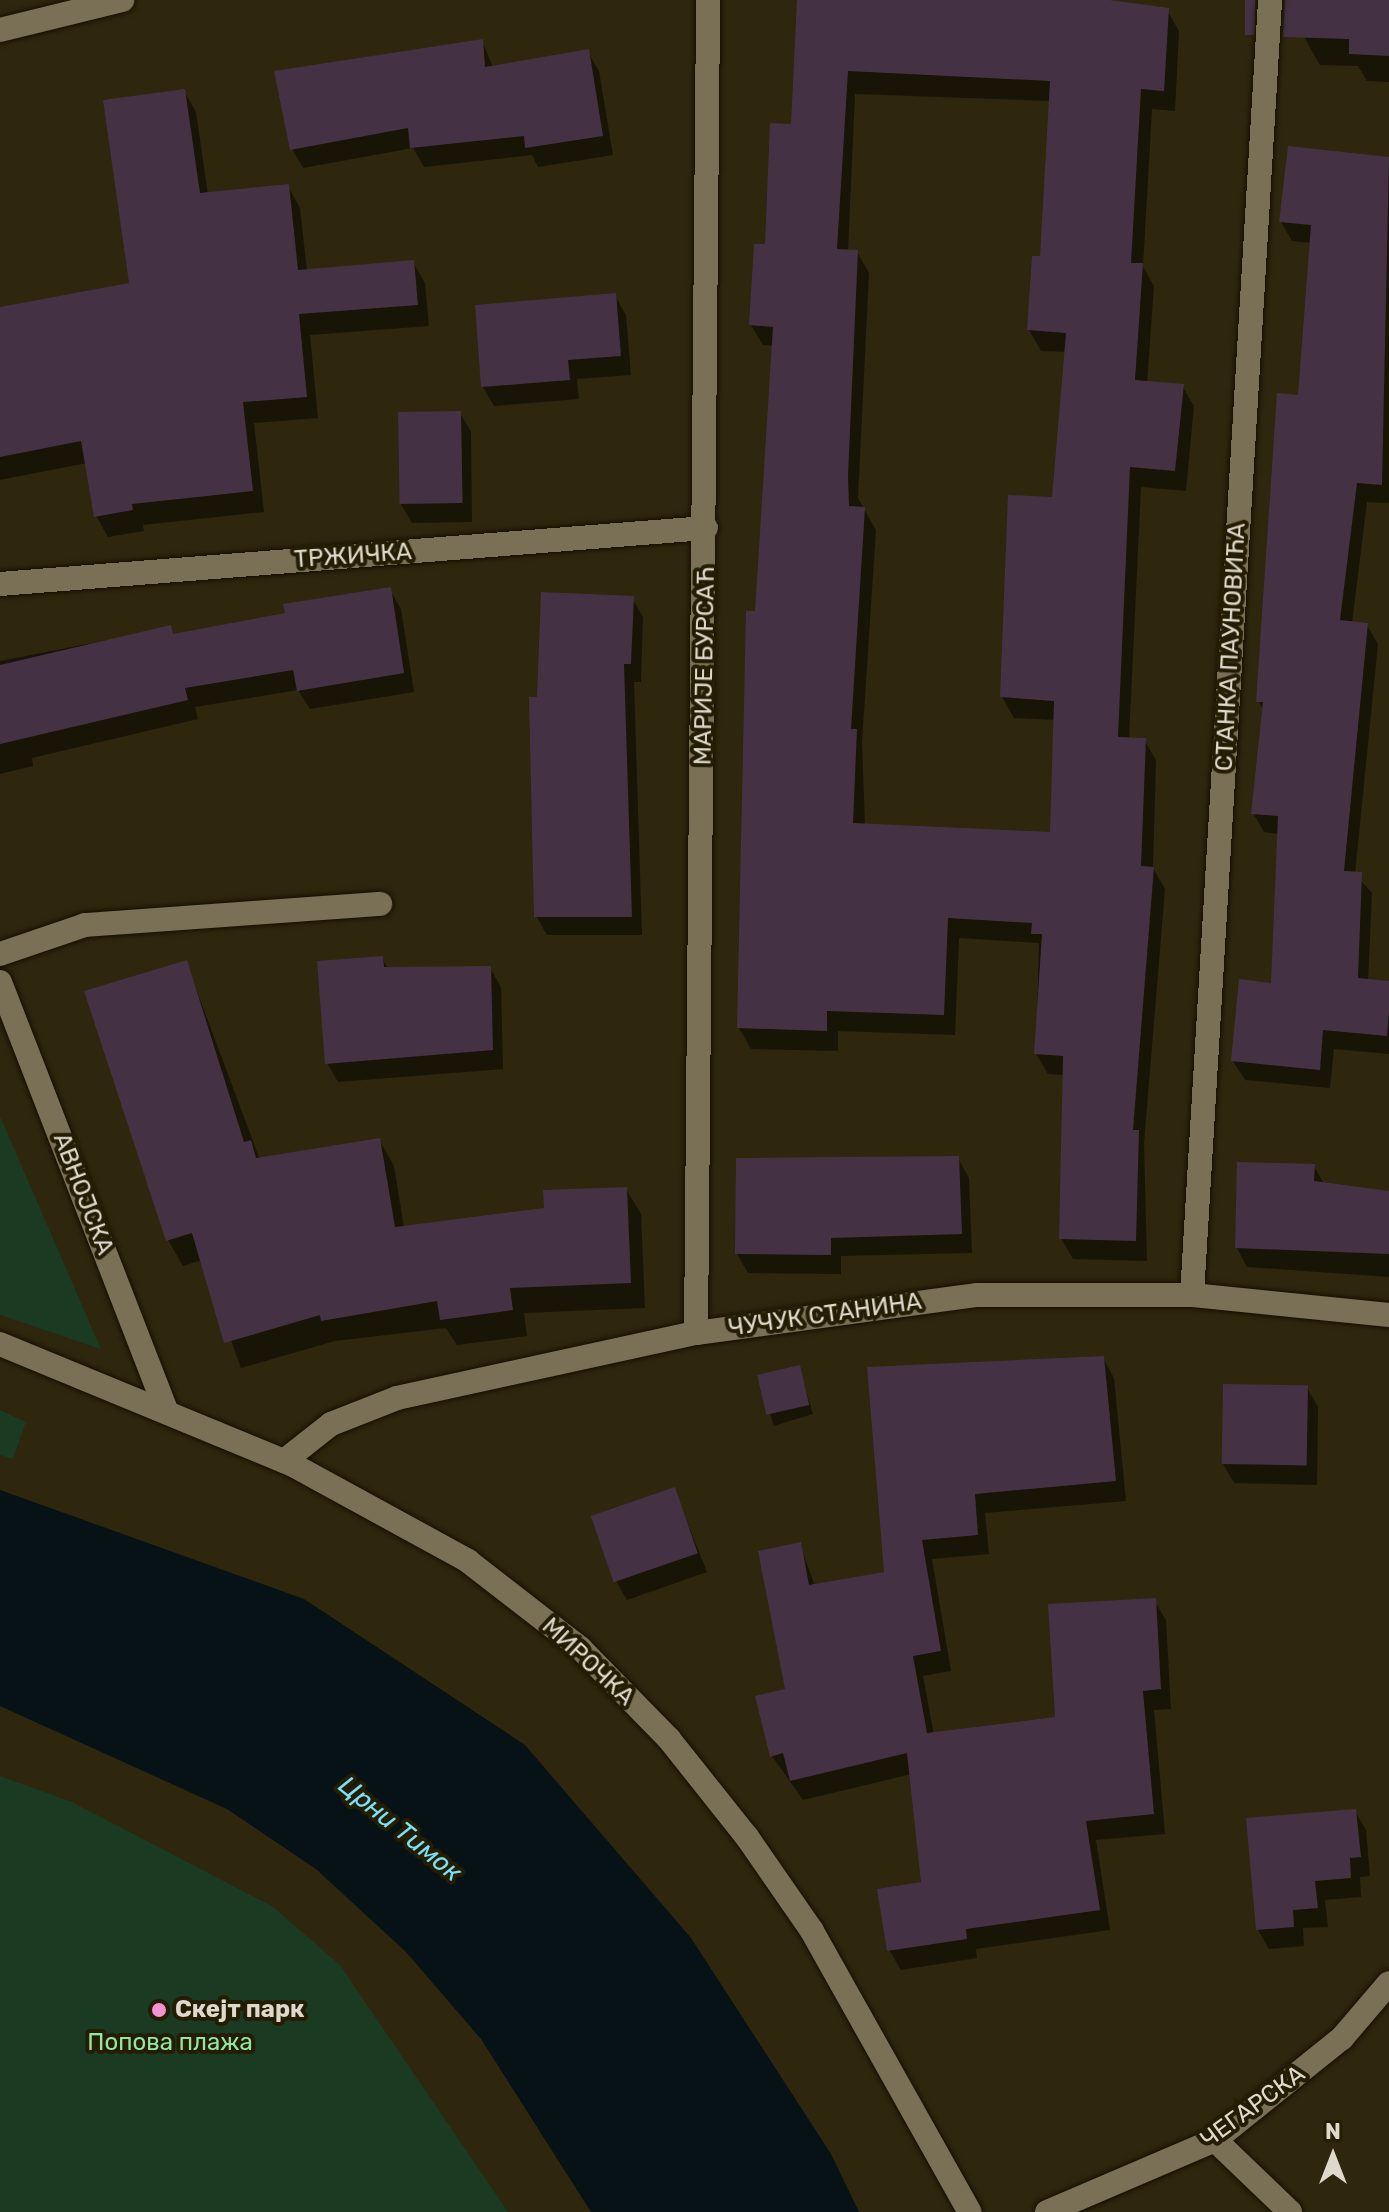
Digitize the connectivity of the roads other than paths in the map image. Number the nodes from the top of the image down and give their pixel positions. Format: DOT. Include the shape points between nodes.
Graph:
graph roads {
  1 [pos="122,0"];
  2 [pos="708,0"];
  3 [pos="1270,0"];
  4 [pos="0,30"];
  5 [pos="706,528"];
  6 [pos="0,584"];
  7 [pos="380,904"];
  8 [pos="0,954"];
  9 [pos="0,982"];
  10 [pos="1192,1295"];
  11 [pos="1389,1315"];
  12 [pos="696,1333"];
  13 [pos="0,1344"];
  14 [pos="165,1407"];
  15 [pos="284,1461"];
  16 [pos="1389,1983"];
  17 [pos="1215,2140"];
  18 [pos="970,2212"];
  19 [pos="1047,2212"];
  20 [pos="1290,2212"];
  1 -- 4 [label="street"];
  2 -- 5 [label="street, МАРИЈЕ БУРСАЋ"];
  3 -- 10 [label="street, СТАНКА ПАУНОВИЋА"];
  5 -- 6 [label="street, ТРЖИЧКА"];
  5 -- 12 [label="street, МАРИЈЕ БУРСАЋ"];
  7 -- 8 [label="street" via="85,925"];
  9 -- 14 [label="street, АВНОЈСКА"];
  10 -- 11 [label="street, ЧУЧУК СТАНИНА"];
  10 -- 12 [label="street, ЧУЧУК СТАНИНА" via="977,1295"];
  12 -- 15 [label="street, ЧУЧУК СТАНИНА" via="397,1398 331,1424"];
  13 -- 14 [label="street, МИРОЧКА"];
  14 -- 15 [label="street, МИРОЧКА"];
  15 -- 18 [label="street, МИРОЧКА" via="468,1561 580,1648 669,1739 812,1931"];
  16 -- 17 [label="street, ЧЕГАРСКА" via="1342,2038"];
  17 -- 19 [label="street, ЧЕГАРСКА"];
  17 -- 20 [label="street"];
}
